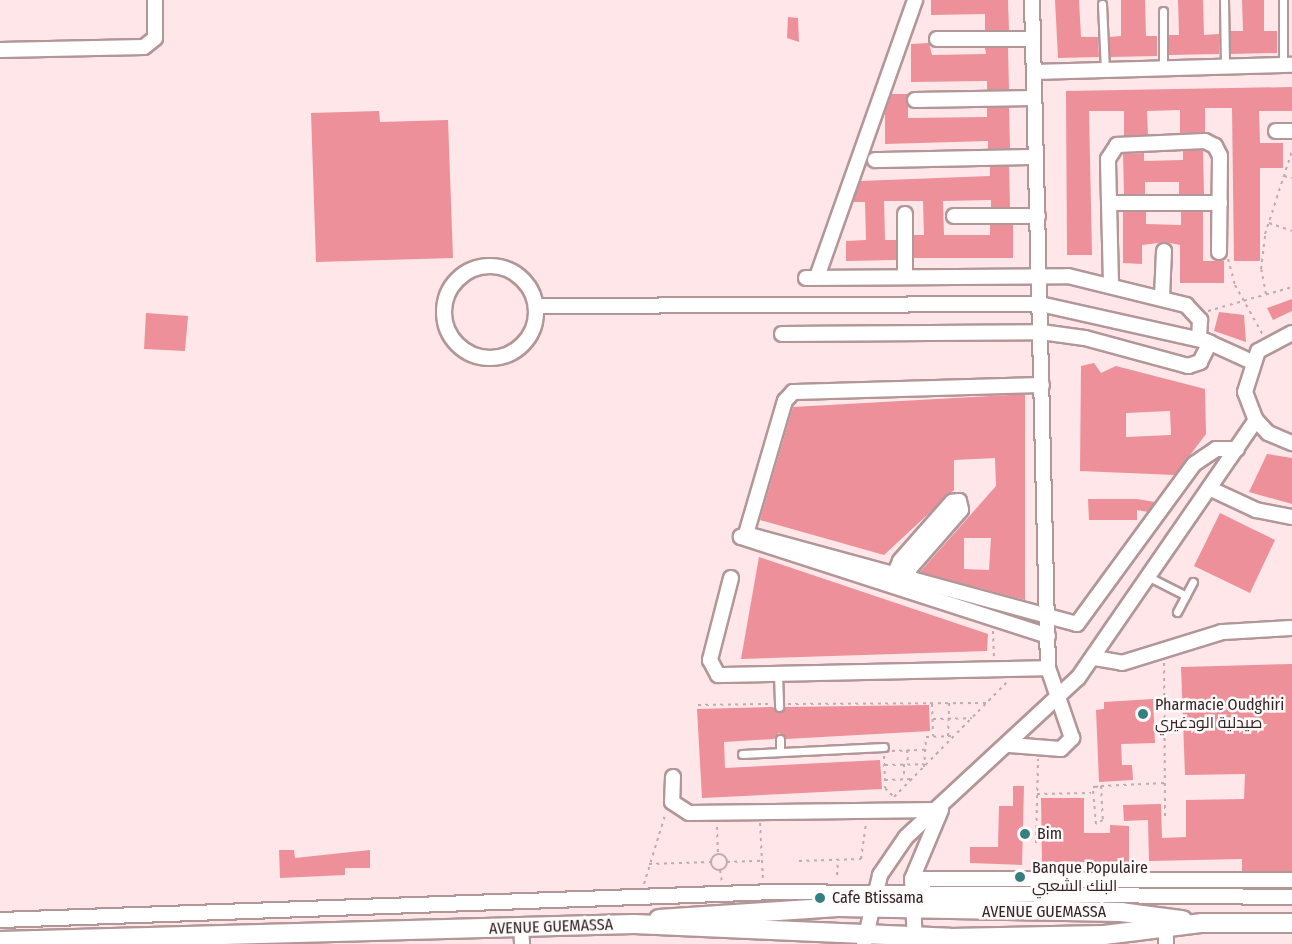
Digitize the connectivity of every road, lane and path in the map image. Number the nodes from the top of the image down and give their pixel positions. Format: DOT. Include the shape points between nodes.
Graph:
graph roads {
  1 [pos="155,0"];
  2 [pos="915,0"];
  3 [pos="1032,0"];
  4 [pos="1224,0"];
  5 [pos="1283,0"];
  6 [pos="1102,4"];
  7 [pos="1163,11"];
  8 [pos="938,39"];
  9 [pos="1033,39"];
  10 [pos="0,50"];
  11 [pos="1287,65"];
  12 [pos="1225,66"];
  13 [pos="1163,68"];
  14 [pos="1105,69"];
  15 [pos="1034,72"];
  16 [pos="1034,98"];
  17 [pos="915,100"];
  18 [pos="1276,131"];
  19 [pos="1292,131"];
  20 [pos="1292,151"];
  21 [pos="1036,157"];
  22 [pos="875,160"];
  23 [pos="1284,176"];
  24 [pos="1292,178"];
  25 [pos="1109,203"];
  26 [pos="1220,203"];
  27 [pos="905,214"];
  28 [pos="954,216"];
  29 [pos="1038,216"];
  30 [pos="1269,223"];
  31 [pos="1292,231"];
  32 [pos="1164,251"];
  33 [pos="1219,252"];
  34 [pos="1039,273"];
  35 [pos="905,276"];
  36 [pos="1111,284"];
  37 [pos="1292,287"];
  38 [pos="1266,294"];
  39 [pos="1162,297"];
  40 [pos="1243,301"];
  41 [pos="1040,304"];
  42 [pos="537,306"];
  43 [pos="1197,314"];
  44 [pos="1041,332"];
  45 [pos="1292,333"];
  46 [pos="782,334"];
  47 [pos="1204,340"];
  48 [pos="1268,343"];
  49 [pos="1252,362"];
  50 [pos="1042,385"];
  51 [pos="1256,420"];
  52 [pos="1292,443"];
  53 [pos="1237,449"];
  54 [pos="1211,489"];
  55 [pos="1292,516"];
  56 [pos="731,578"];
  57 [pos="1151,578"];
  58 [pos="898,582"];
  59 [pos="1193,582"];
  60 [pos="1186,596"];
  61 [pos="1177,612"];
  62 [pos="992,619"];
  63 [pos="1048,620"];
  64 [pos="1292,628"];
  65 [pos="1048,636"];
  66 [pos="1164,648"];
  67 [pos="1095,658"];
  68 [pos="1020,668"];
  69 [pos="1048,668"];
  70 [pos="995,669"];
  71 [pos="778,674"];
  72 [pos="1061,696"];
  73 [pos="949,703"];
  74 [pos="986,703"];
  75 [pos="932,704"];
  76 [pos="698,705"];
  77 [pos="779,706"];
  78 [pos="948,718"];
  79 [pos="972,718"];
  80 [pos="933,719"];
  81 [pos="933,736"];
  82 [pos="948,736"];
  83 [pos="954,736"];
  84 [pos="780,739"];
  85 [pos="1010,745"];
  86 [pos="1038,748"];
  87 [pos="884,749"];
  88 [pos="908,750"];
  89 [pos="925,750"];
  90 [pos="780,752"];
  91 [pos="742,754"];
  92 [pos="906,764"];
  93 [pos="885,765"];
  94 [pos="924,765"];
  95 [pos="673,777"];
  96 [pos="904,779"];
  97 [pos="912,779"];
  98 [pos="885,780"];
  99 [pos="1165,783"];
  100 [pos="1101,786"];
  101 [pos="1091,793"];
  102 [pos="1037,794"];
  103 [pos="894,797"];
  104 [pos="672,802"];
  105 [pos="941,810"];
  106 [pos="867,811"];
  107 [pos="881,811"];
  108 [pos="717,813"];
  109 [pos="760,813"];
  110 [pos="1165,816"];
  111 [pos="1036,843"];
  112 [pos="718,854"];
  113 [pos="762,861"];
  114 [pos="799,861"];
  115 [pos="838,861"];
  116 [pos="711,862"];
  117 [pos="728,862"];
  118 [pos="649,864"];
  119 [pos="837,875"];
  120 [pos="1292,880"];
  121 [pos="764,892"];
  122 [pos="910,894"];
  123 [pos="1292,897"];
  124 [pos="640,900"];
  125 [pos="873,901"];
  126 [pos="0,920"];
  127 [pos="1202,923"];
  128 [pos="1292,923"];
  129 [pos="634,924"];
  130 [pos="521,936"];
  131 [pos="1166,936"];
  132 [pos="799,937"];
  133 [pos="347,939"];
  134 [pos="865,939"];
  135 [pos="0,941"];
  136 [pos="914,941"];
  137 [pos="33,942"];
  1 -- 10 [label="street" via="155,38 144,47"];
  2 -- 35 [label="street" via="811,277"];
  3 -- 9 [label="street"];
  4 -- 12 [label="lane"];
  5 -- 11 [label="lane"];
  6 -- 14 [label="lane"];
  7 -- 13 [label="lane"];
  8 -- 9 [label="street"];
  9 -- 15 [label="street"];
  11 -- 12 [label="street"];
  12 -- 13 [label="street"];
  13 -- 14 [label="street"];
  14 -- 15 [label="street"];
  15 -- 16 [label="street"];
  16 -- 17 [label="street"];
  16 -- 21 [label="street"];
  18 -- 19 [label="street"];
  20 -- 23 [label="path"];
  21 -- 22 [label="street"];
  21 -- 29 [label="street"];
  23 -- 24 [label="path"];
  23 -- 30 [label="path"];
  25 -- 26 [label="street"];
  25 -- 26 [label="street" via="1108,159 1117,145 1205,141 1220,156"];
  25 -- 36 [label="street"];
  26 -- 33 [label="street"];
  27 -- 35 [label="street"];
  28 -- 29 [label="street"];
  29 -- 34 [label="street"];
  30 -- 31 [label="path"];
  30 -- 38 [label="path" via="1261,269"];
  32 -- 39 [label="street"];
  33 -- 40 [label="path" via="1231,264"];
  34 -- 35 [label="street"];
  34 -- 36 [label="street"];
  34 -- 41 [label="street"];
  36 -- 39 [label="street"];
  37 -- 38 [label="path"];
  38 -- 40 [label="path"];
  39 -- 43 [label="street"];
  40 -- 43 [label="path"];
  40 -- 48 [label="path"];
  41 -- 42 [label="street"];
  41 -- 44 [label="street"];
  41 -- 47 [label="street"];
  42 -- 42 [label="street" via="518,274 482,266 452,286 444,320 463,349 482,358 501,358 528,340"];
  43 -- 47 [label="street"];
  44 -- 46 [label="street"];
  44 -- 47 [label="street" via="1085,338 1188,366 1200,362"];
  44 -- 50 [label="street"];
  45 -- 48 [label="street"];
  47 -- 49 [label="street"];
  48 -- 49 [label="street"];
  49 -- 51 [label="street" via="1245,392"];
  50 -- 58 [label="street" via="793,392 785,401 746,534"];
  50 -- 63 [label="street"];
  51 -- 52 [label="street" via="1268,433"];
  51 -- 53 [label="street"];
  53 -- 54 [label="street"];
  53 -- 63 [label="street" via="1216,449 1194,464 1082,621"];
  54 -- 55 [label="street" via="1256,510"];
  54 -- 57 [label="street"];
  56 -- 71 [label="street" via="711,669 723,675"];
  57 -- 60 [label="lane"];
  57 -- 67 [label="street"];
  58 -- 58 [label="street" via="962,510 959,501 952,502"];
  58 -- 62 [label="street"];
  58 -- 63 [label="street"];
  59 -- 60 [label="lane"];
  60 -- 61 [label="lane"];
  62 -- 65 [label="street"];
  62 -- 70 [label="path"];
  63 -- 65 [label="street"];
  64 -- 66 [label="street" via="1222,632"];
  65 -- 69 [label="street"];
  66 -- 67 [label="street" via="1122,663"];
  66 -- 99 [label="path"];
  67 -- 72 [label="street"];
  68 -- 69 [label="street"];
  68 -- 70 [label="street"];
  68 -- 74 [label="path"];
  69 -- 72 [label="street"];
  70 -- 71 [label="street"];
  71 -- 77 [label="lane"];
  72 -- 85 [label="street"];
  72 -- 86 [label="street" via="1072,743 1066,749"];
  73 -- 74 [label="path"];
  73 -- 75 [label="path"];
  73 -- 78 [label="path"];
  74 -- 79 [label="path"];
  75 -- 77 [label="path"];
  75 -- 80 [label="path"];
  76 -- 77 [label="path"];
  78 -- 79 [label="path"];
  78 -- 80 [label="path"];
  78 -- 82 [label="path"];
  79 -- 83 [label="path"];
  80 -- 81 [label="path"];
  81 -- 82 [label="path"];
  81 -- 89 [label="path" via="925,738"];
  82 -- 83 [label="path"];
  83 -- 94 [label="path"];
  84 -- 90 [label="lane"];
  85 -- 86 [label="street"];
  85 -- 105 [label="street"];
  86 -- 102 [label="path"];
  87 -- 88 [label="path"];
  87 -- 90 [label="lane"];
  87 -- 93 [label="path"];
  88 -- 89 [label="path"];
  88 -- 92 [label="path"];
  89 -- 94 [label="path"];
  90 -- 91 [label="lane"];
  92 -- 93 [label="path"];
  92 -- 94 [label="path"];
  92 -- 96 [label="path"];
  93 -- 98 [label="path"];
  94 -- 97 [label="path"];
  95 -- 104 [label="street"];
  96 -- 97 [label="path"];
  96 -- 98 [label="path"];
  97 -- 103 [label="path"];
  98 -- 103 [label="path"];
  99 -- 100 [label="path"];
  99 -- 110 [label="path"];
  100 -- 101 [label="path"];
  100 -- 101 [label="path" via="1100,823 1093,821"];
  101 -- 102 [label="path"];
  102 -- 111 [label="path"];
  103 -- 107 [label="path"];
  104 -- 108 [label="street" via="684,813"];
  104 -- 118 [label="path"];
  105 -- 107 [label="street"];
  105 -- 122 [label="street"];
  105 -- 125 [label="street" via="906,837"];
  106 -- 107 [label="street"];
  106 -- 109 [label="street"];
  106 -- 115 [label="path" via="862,857"];
  108 -- 109 [label="street"];
  108 -- 112 [label="path"];
  109 -- 113 [label="path"];
  112 -- 116 [label="path"];
  112 -- 117 [label="path"];
  113 -- 117 [label="path"];
  113 -- 121 [label="path"];
  114 -- 115 [label="path"];
  115 -- 119 [label="path"];
  116 -- 117 [label="path" via="720,870"];
  116 -- 118 [label="path"];
  118 -- 124 [label="path"];
  120 -- 122 [label="street"];
  121 -- 124 [label="street"];
  121 -- 125 [label="street"];
  122 -- 123 [label="street"];
  122 -- 125 [label="main road, AVENUE GUEMASSA"];
  122 -- 127 [label="main road, AVENUE GUEMASSA"];
  122 -- 136 [label="street"];
  124 -- 126 [label="street"];
  125 -- 129 [label="main road, AVENUE GUEMASSA"];
  125 -- 134 [label="street"];
  127 -- 128 [label="main road, AVENUE GUEMASSA"];
  127 -- 131 [label="main road, AVENUE GUEMASSA"];
  129 -- 130 [label="main road, AVENUE GUEMASSA"];
  129 -- 132 [label="main road, AVENUE GUEMASSA"];
  130 -- 133 [label="main road, AVENUE GUEMASSA"];
  131 -- 136 [label="main road, AVENUE GUEMASSA"];
  132 -- 134 [label="main road, AVENUE GUEMASSA"];
  133 -- 137 [label="main road, AVENUE GUEMASSA"];
  134 -- 136 [label="main road, AVENUE GUEMASSA"];
  135 -- 137 [label="main road, AVENUE GUEMASSA"];
}
